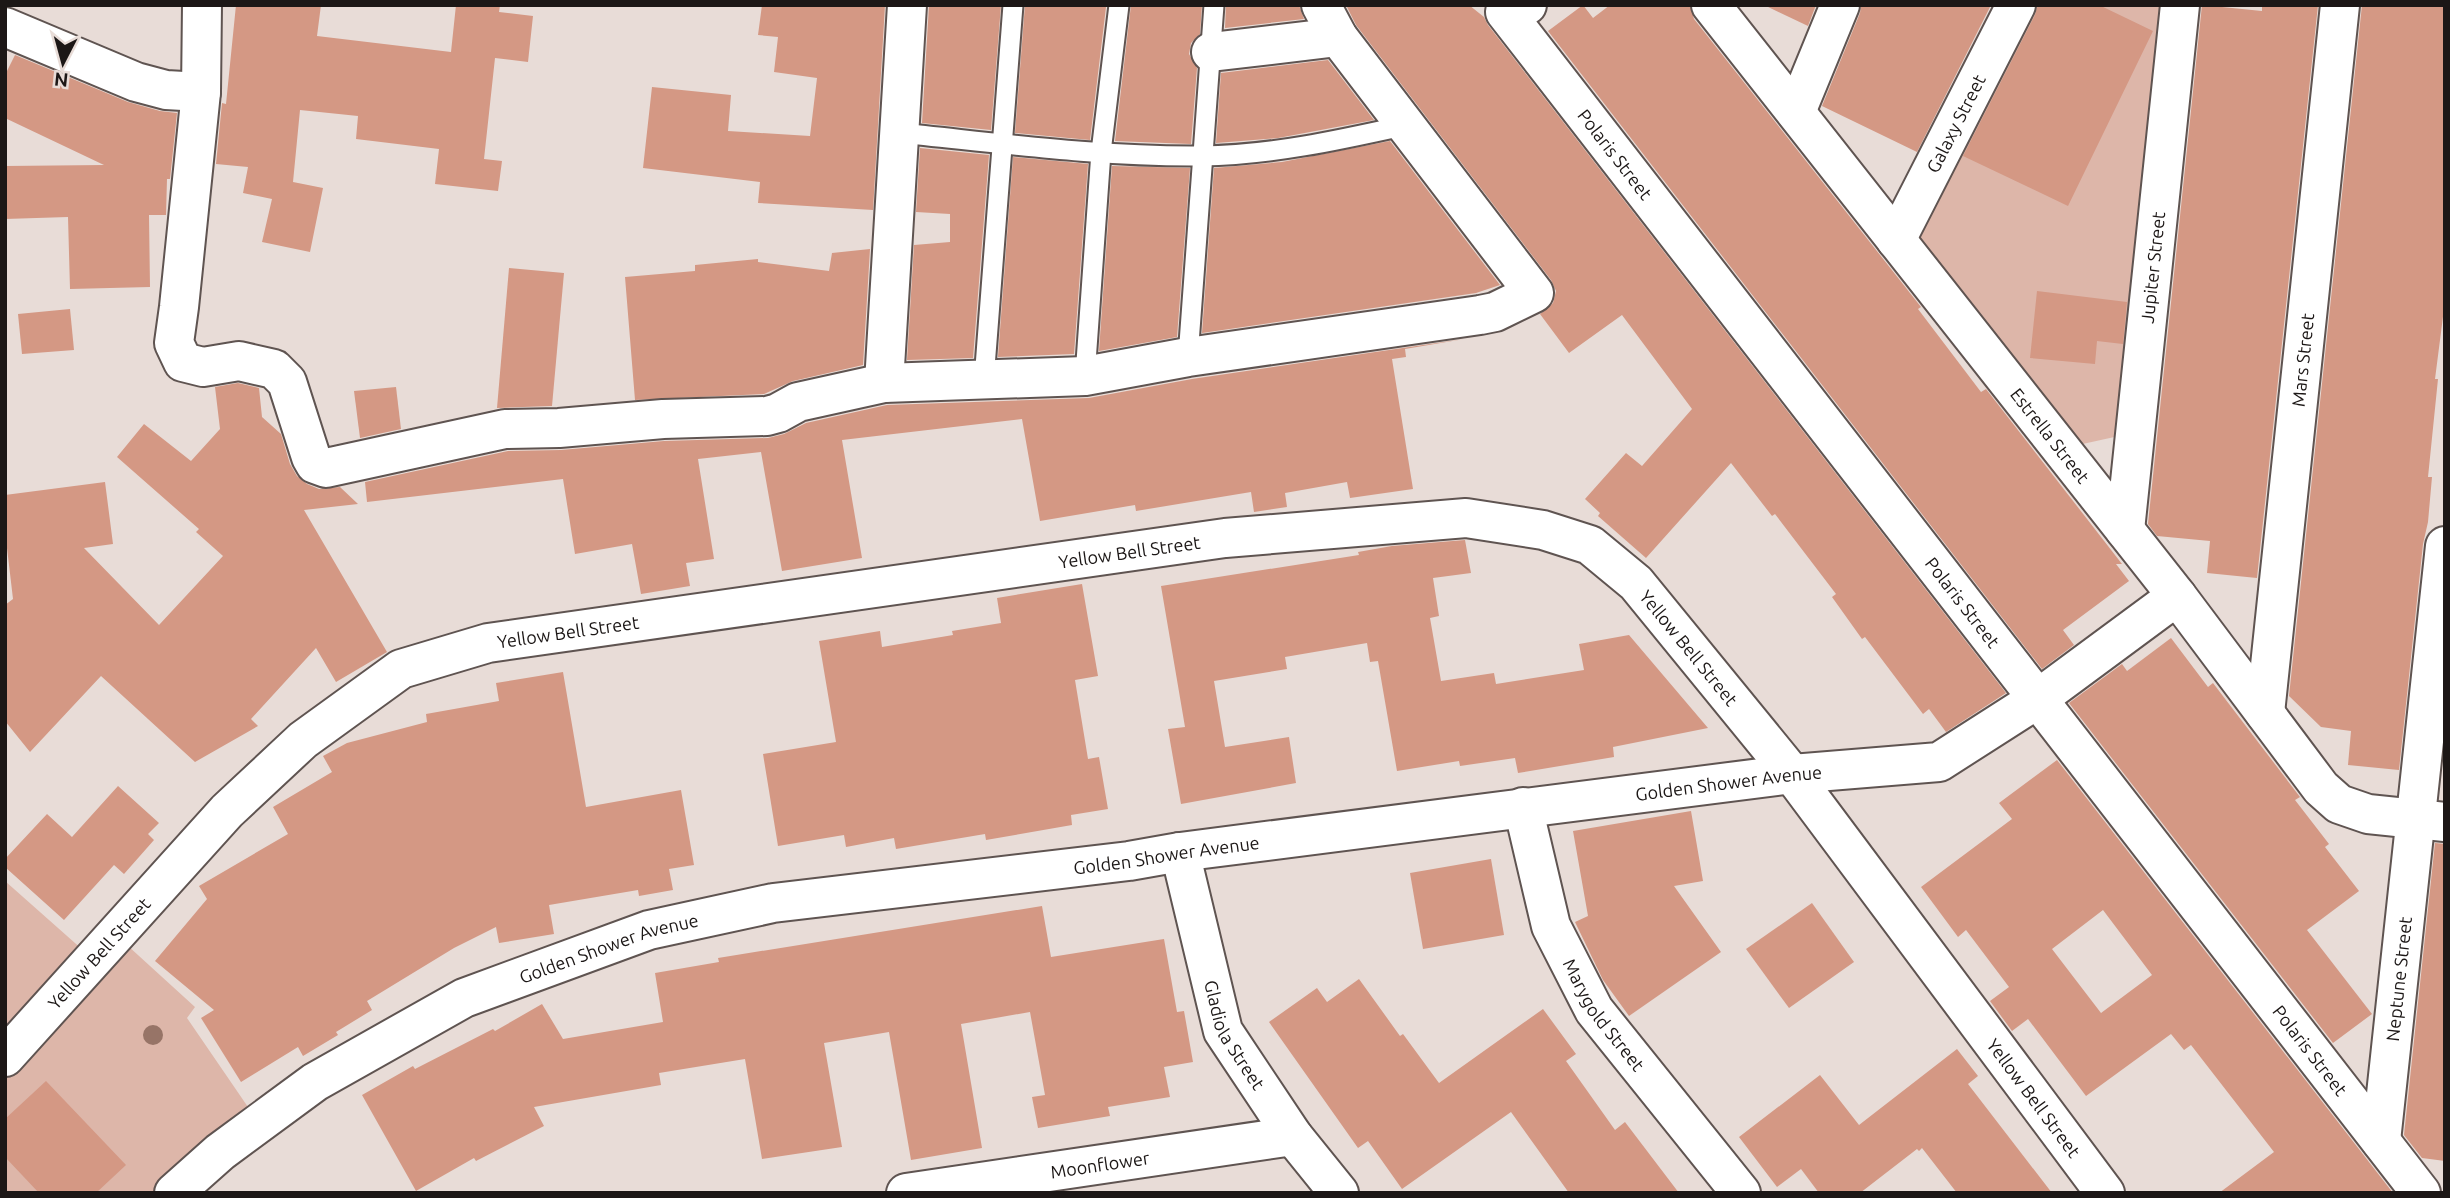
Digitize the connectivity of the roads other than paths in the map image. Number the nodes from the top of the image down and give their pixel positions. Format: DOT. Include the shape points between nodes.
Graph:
graph roads {
  1 [pos="202,5"];
  2 [pos="907,5"];
  3 [pos="1013,5"];
  4 [pos="1119,5"];
  5 [pos="1214,5"];
  6 [pos="1711,5"];
  7 [pos="1840,5"];
  8 [pos="2016,5"];
  9 [pos="2180,5"];
  10 [pos="2340,5"];
  11 [pos="1516,9"];
  12 [pos="1330,21"];
  13 [pos="5,27"];
  14 [pos="1211,52"];
  15 [pos="201,92"];
  16 [pos="1796,112"];
  17 [pos="1407,125"];
  18 [pos="899,133"];
  19 [pos="1003,143"];
  20 [pos="1101,152"];
  21 [pos="1203,156"];
  22 [pos="1896,240"];
  23 [pos="1188,357"];
  24 [pos="1085,376"];
  25 [pos="984,380"];
  26 [pos="884,383"];
  27 [pos="2125,530"];
  28 [pos="2445,546"];
  29 [pos="2177,596"];
  30 [pos="2039,698"];
  31 [pos="2265,713"];
  32 [pos="1792,774"];
  33 [pos="1523,807"];
  34 [pos="2431,820"];
  35 [pos="1180,852"];
  36 [pos="5,1057"];
  37 [pos="1293,1136"];
  38 [pos="2381,1141"];
  39 [pos="174,1193"];
  40 [pos="906,1193"];
  41 [pos="1339,1193"];
  42 [pos="1741,1193"];
  43 [pos="2105,1193"];
  44 [pos="2421,1193"];
  1 -- 15 [label="street"];
  2 -- 18 [label="street"];
  3 -- 19 [label="lane"];
  4 -- 20 [label="lane"];
  5 -- 14 [label="lane"];
  6 -- 16 [label="street, Estrella Street"];
  7 -- 16 [label="street"];
  8 -- 22 [label="street, Galaxy Street"];
  9 -- 27 [label="street, Jupiter Street"];
  10 -- 31 [label="street, Mars Street"];
  11 -- 30 [label="street, Polaris Street"];
  12 -- 14 [label="street"];
  12 -- 17 [label="street"];
  13 -- 15 [label="street" via="136,82"];
  14 -- 21 [label="lane"];
  15 -- 26 [label="street" via="174,343 183,362 203,367 239,361 274,369 287,382 311,457 321,467 505,429 767,416 798,402"];
  16 -- 22 [label="street, Estrella Street"];
  17 -- 21 [label="lane" via="1301,148"];
  17 -- 23 [label="street" via="1534,293 1496,312"];
  18 -- 19 [label="lane"];
  18 -- 26 [label="street"];
  19 -- 20 [label="lane"];
  19 -- 25 [label="lane"];
  20 -- 21 [label="lane"];
  20 -- 24 [label="lane"];
  21 -- 23 [label="lane"];
  22 -- 27 [label="street, Estrella Street"];
  23 -- 24 [label="street"];
  24 -- 25 [label="street"];
  25 -- 26 [label="street"];
  27 -- 29 [label="street, Estrella Street"];
  28 -- 34 [label="street, Neptune Street"];
  29 -- 30 [label="street, Golden Shower Avenue"];
  29 -- 31 [label="street, Estrella Street"];
  30 -- 32 [label="street, Golden Shower Avenue" via="1939,762"];
  30 -- 38 [label="street, Polaris Street"];
  31 -- 34 [label="street, Estrella Street" via="2321,788 2339,804 2368,814"];
  32 -- 33 [label="street, Golden Shower Avenue"];
  32 -- 36 [label="street, Yellow Bell Street" via="1636,583 1590,545 1543,530 1466,518 1225,538 488,643 401,669 303,740 227,811"];
  32 -- 43 [label="street, Yellow Bell Street"];
  33 -- 35 [label="street, Golden Shower Avenue"];
  33 -- 42 [label="street, Marygold Street" via="1551,926 1594,1010"];
  34 -- 38 [label="street, Neptune Street"];
  35 -- 37 [label="street, Gladiola Street" via="1223,1031"];
  35 -- 39 [label="street, Golden Shower Avenue" via="773,903 649,930 464,998 315,1082 220,1152"];
  37 -- 40 [label="street, Moonflower"];
  37 -- 41 [label="street, Gladiola Street"];
  38 -- 44 [label="street, Polaris Street"];
}
